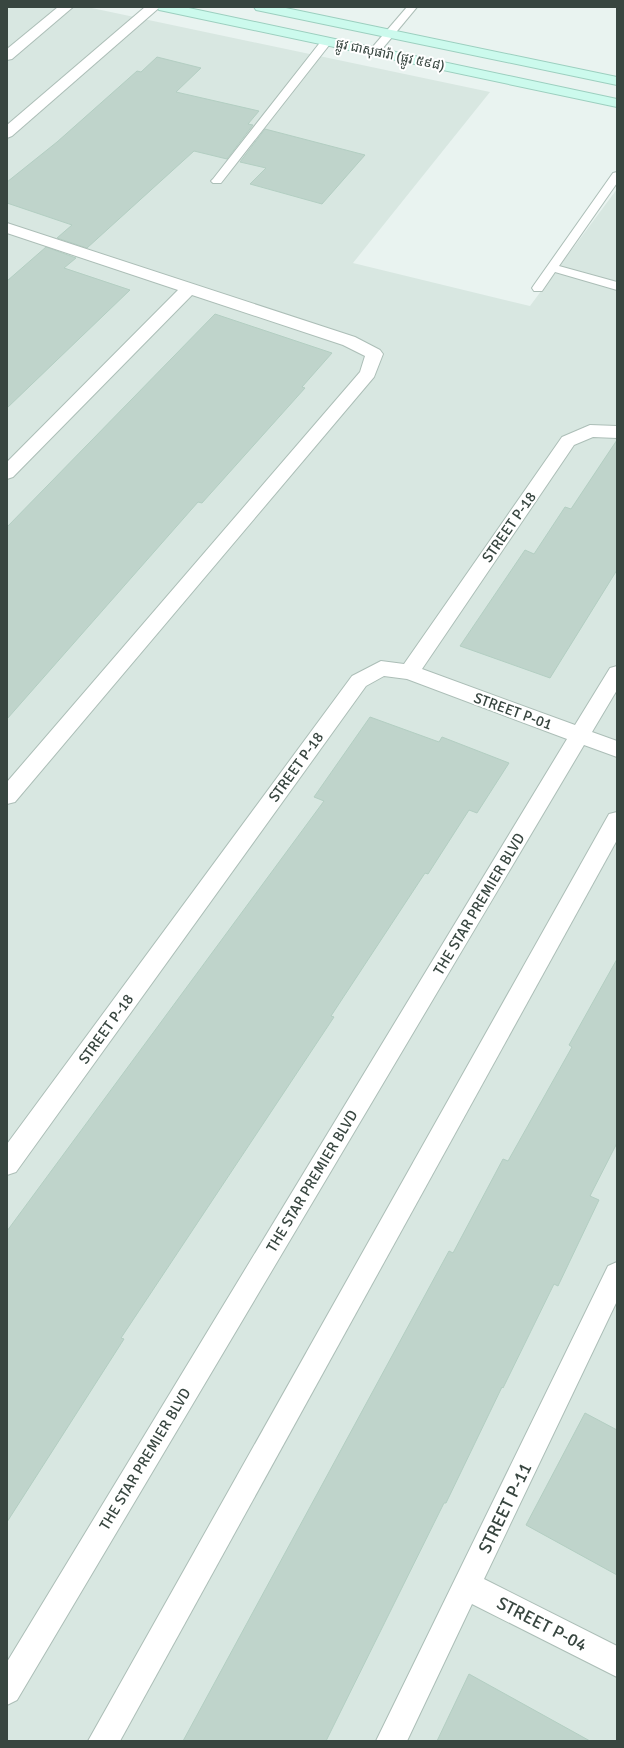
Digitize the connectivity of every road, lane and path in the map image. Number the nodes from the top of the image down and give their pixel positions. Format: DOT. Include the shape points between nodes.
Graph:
graph roads {
  1 [pos="66,7"];
  2 [pos="153,7"];
  3 [pos="164,7"];
  4 [pos="412,7"];
  5 [pos="263,8"];
  6 [pos="251,26"];
  7 [pos="390,34"];
  8 [pos="326,42"];
  9 [pos="374,52"];
  10 [pos="7,56"];
  11 [pos="617,81"];
  12 [pos="617,103"];
  13 [pos="7,133"];
  14 [pos="617,176"];
  15 [pos="217,181"];
  16 [pos="11,234"];
  17 [pos="552,268"];
  18 [pos="617,286"];
  19 [pos="189,288"];
  20 [pos="538,288"];
  21 [pos="617,432"];
  22 [pos="7,473"];
  23 [pos="409,672"];
  24 [pos="617,673"];
  25 [pos="580,735"];
  26 [pos="617,750"];
  27 [pos="7,796"];
  28 [pos="617,820"];
  29 [pos="7,1164"];
  30 [pos="617,1274"];
  31 [pos="468,1586"];
  32 [pos="617,1662"];
  33 [pos="7,1690"];
  34 [pos="103,1741"];
  35 [pos="391,1741"];
  1 -- 10 [label="street"];
  2 -- 13 [label="street"];
  3 -- 6 [label="main road, ផ្លូវ ជាសុផារ៉ា (ផ្លូវ ៥៩៨)"];
  4 -- 7 [label="lane"];
  5 -- 6 [label="main road"];
  5 -- 7 [label="main road, ផ្លូវ ជាសុផារ៉ា (ផ្លូវ ៥៩៨)"];
  6 -- 8 [label="main road, ផ្លូវ ជាសុផារ៉ា (ផ្លូវ ៥៩៨)"];
  7 -- 9 [label="lane"];
  7 -- 11 [label="main road, ផ្លូវ ជាសុផារ៉ា (ផ្លូវ ៥៩៨)"];
  8 -- 9 [label="main road, ផ្លូវ ជាសុផារ៉ា (ផ្លូវ ៥៩៨)"];
  8 -- 15 [label="lane"];
  9 -- 12 [label="main road, ផ្លូវ ជាសុផារ៉ា (ផ្លូវ ៥៩៨)"];
  14 -- 17 [label="lane"];
  16 -- 19 [label="street"];
  17 -- 18 [label="lane"];
  17 -- 20 [label="lane"];
  19 -- 22 [label="street"];
  19 -- 27 [label="street" via="349,340 374,354 368,372"];
  21 -- 23 [label="street, STREET P-18" via="590,430 568,441"];
  23 -- 25 [label="street, STREET P-01"];
  23 -- 29 [label="street, STREET P-18" via="381,668 358,681"];
  24 -- 25 [label="street, THE STAR PREMIER BLVD"];
  25 -- 26 [label="street, STREET P-01"];
  25 -- 33 [label="street, THE STAR PREMIER BLVD"];
  28 -- 34 [label="street"];
  30 -- 31 [label="street, STREET P-11"];
  31 -- 32 [label="street, STREET P-04"];
  31 -- 35 [label="street, STREET P-11"];
}
